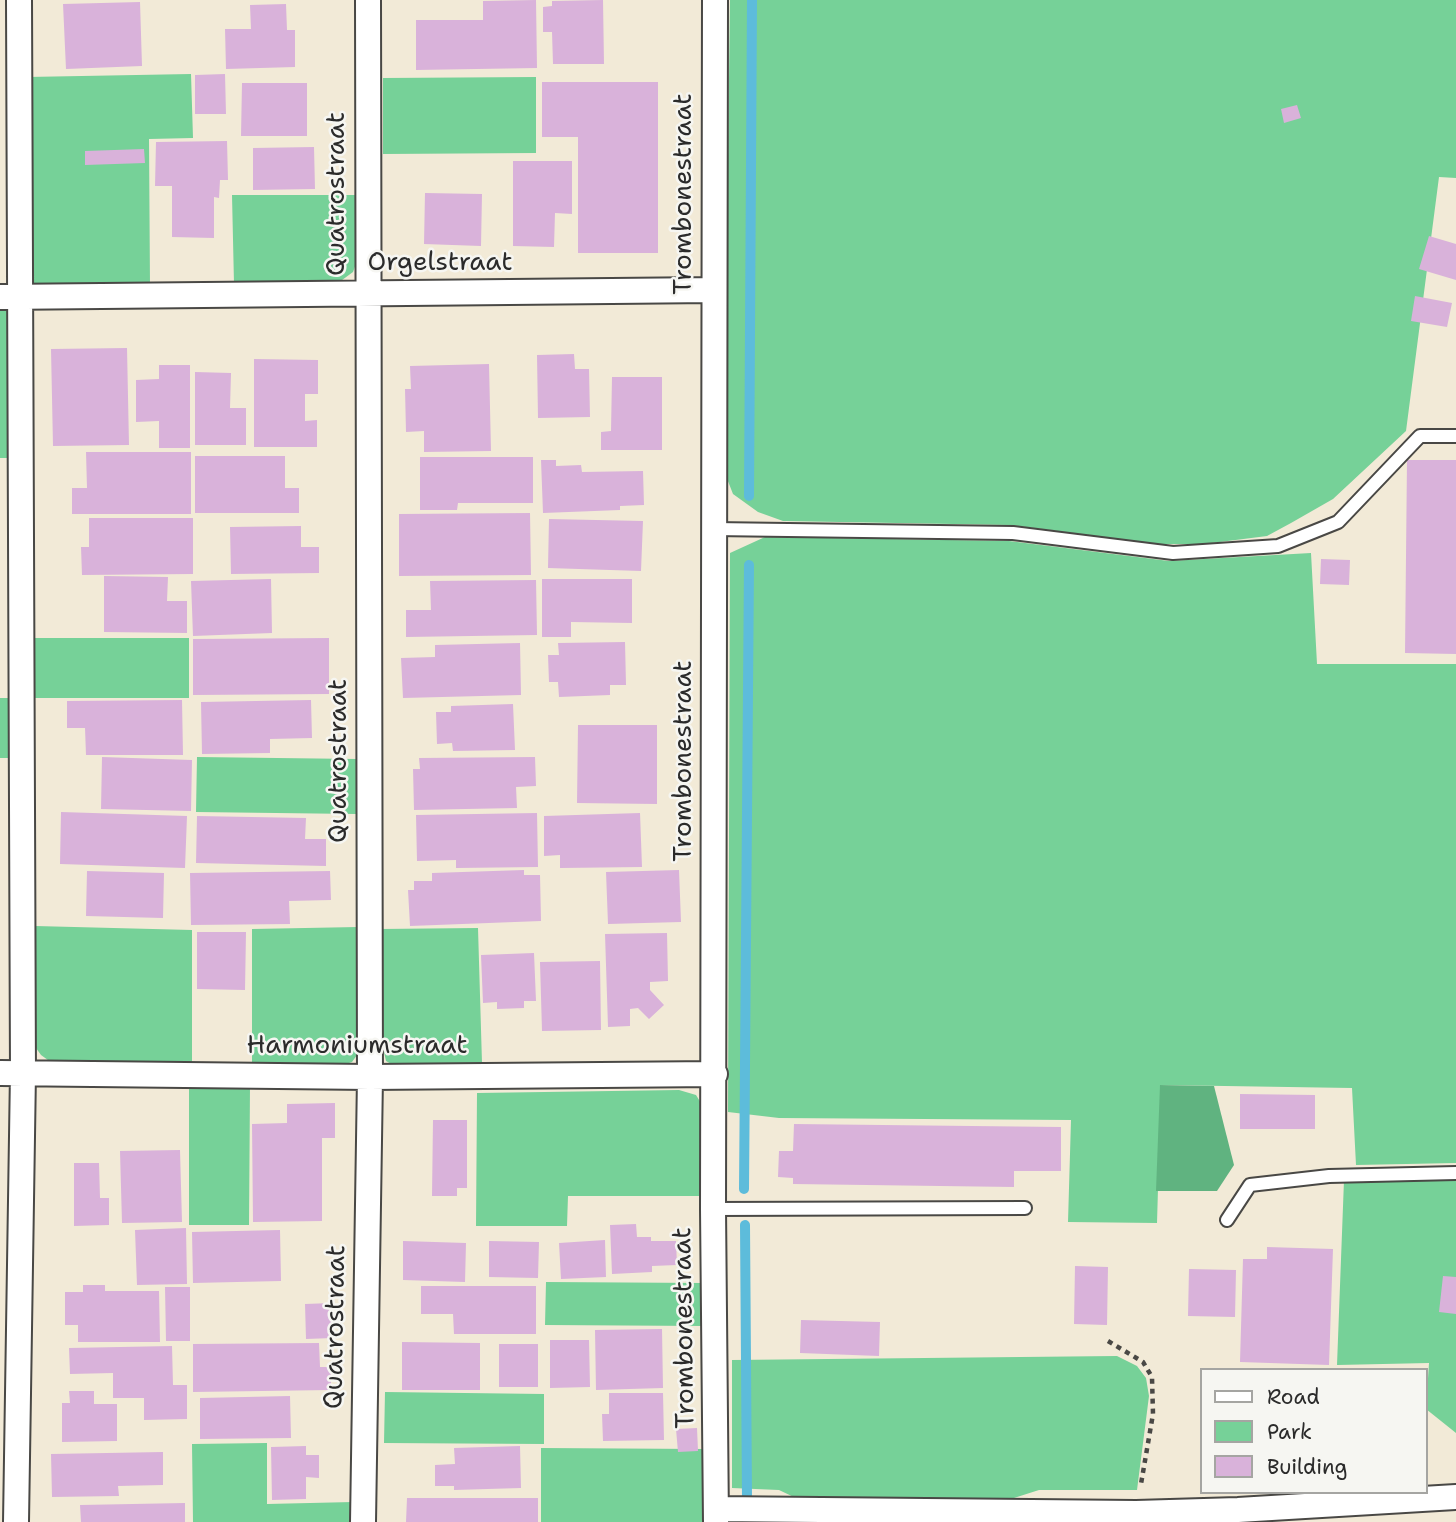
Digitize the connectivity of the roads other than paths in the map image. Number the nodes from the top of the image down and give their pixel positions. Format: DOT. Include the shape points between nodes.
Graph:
graph roads {
  1 [pos="19,0"];
  2 [pos="368,0"];
  3 [pos="715,0"];
  4 [pos="713,290"];
  5 [pos="366,293"];
  6 [pos="10,297"];
  7 [pos="1456,436"];
  8 [pos="713,529"];
  9 [pos="11,1072"];
  10 [pos="715,1074"];
  11 [pos="370,1077"];
  12 [pos="1456,1174"];
  13 [pos="1025,1208"];
  14 [pos="713,1209"];
  15 [pos="1227,1220"];
  16 [pos="1456,1497"];
  17 [pos="716,1515"];
  18 [pos="16,1522"];
  19 [pos="363,1522"];
  1 -- 6 [label="street"];
  2 -- 5 [label="street, Quatrostraat"];
  3 -- 4 [label="street, Trombonestraat"];
  4 -- 5 [label="street, Orgelstraat"];
  4 -- 8 [label="street, Trombonestraat"];
  5 -- 6 [label="street, Orgelstraat"];
  5 -- 11 [label="street, Quatrostraat"];
  6 -- 9 [label="street"];
  7 -- 8 [label="lane" via="1420,436 1338,522 1278,546 1173,553 1013,533"];
  8 -- 10 [label="street, Trombonestraat"];
  9 -- 11 [label="street, Harmoniumstraat"];
  9 -- 18 [label="street"];
  10 -- 11 [label="street, Harmoniumstraat"];
  10 -- 14 [label="street, Trombonestraat"];
  11 -- 19 [label="street, Quatrostraat"];
  12 -- 15 [label="lane" via="1329,1176 1250,1185"];
  13 -- 14 [label="lane"];
  14 -- 17 [label="street, Trombonestraat"];
  16 -- 17 [label="street" via="1136,1513"];
}
